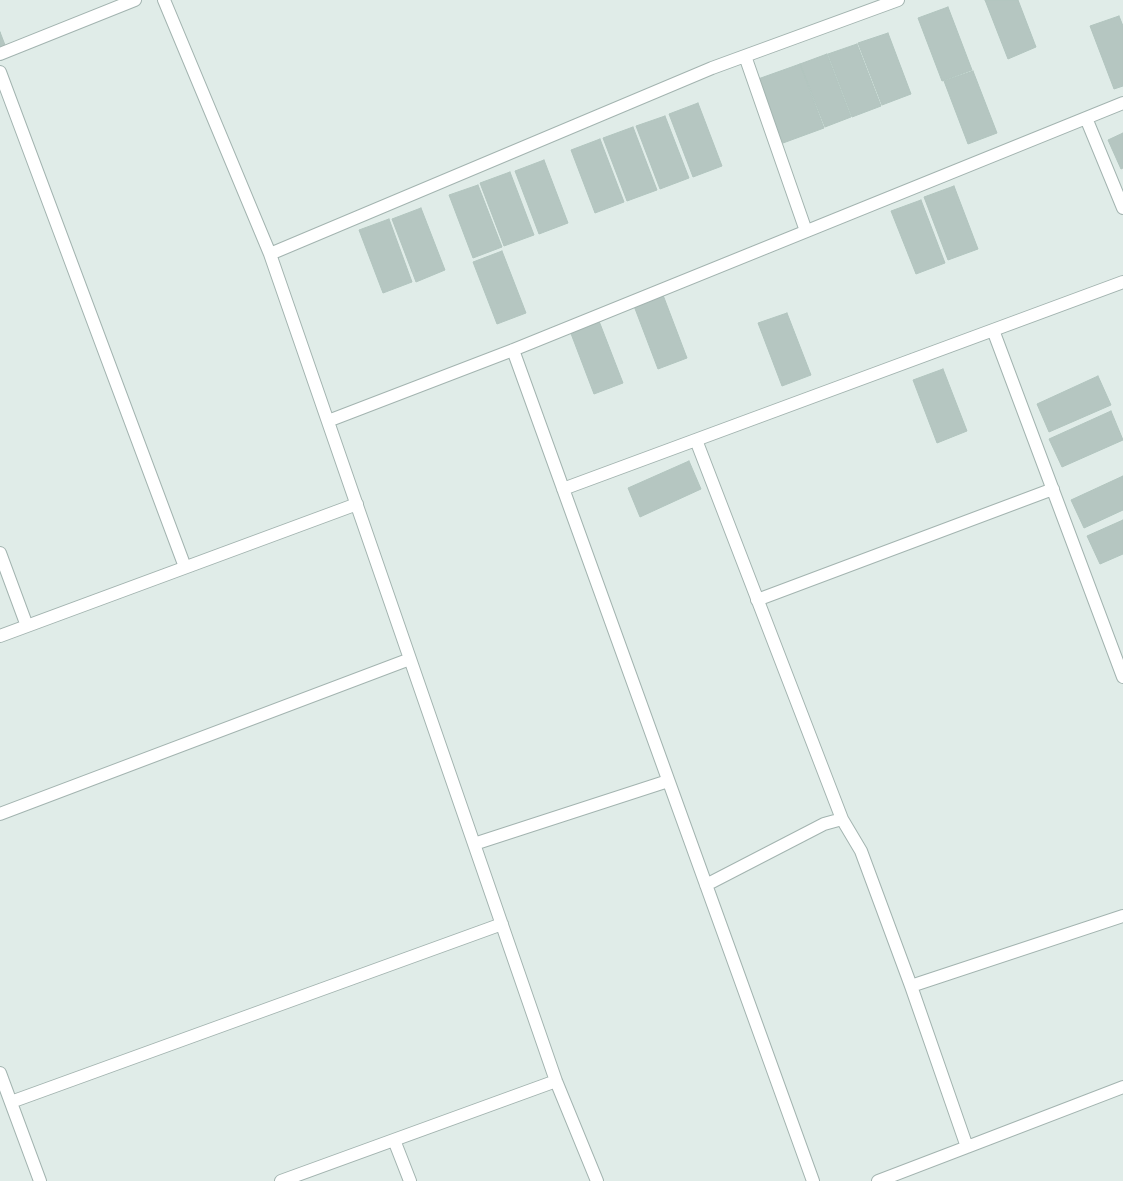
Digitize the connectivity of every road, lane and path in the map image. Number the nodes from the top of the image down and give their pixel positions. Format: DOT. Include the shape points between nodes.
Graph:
graph roads {
  1 [pos="135,0"];
  2 [pos="164,0"];
  3 [pos="898,0"];
  4 [pos="0,54"];
  5 [pos="745,56"];
  6 [pos="0,72"];
  7 [pos="1123,103"];
  8 [pos="1086,118"];
  9 [pos="1123,208"];
  10 [pos="806,231"];
  11 [pos="270,254"];
  12 [pos="1123,282"];
  13 [pos="993,330"];
  14 [pos="513,350"];
  15 [pos="328,421"];
  16 [pos="696,440"];
  17 [pos="563,489"];
  18 [pos="1053,489"];
  19 [pos="357,504"];
  20 [pos="0,553"];
  21 [pos="185,567"];
  22 [pos="757,600"];
  23 [pos="27,626"];
  24 [pos="0,636"];
  25 [pos="410,659"];
  26 [pos="1123,677"];
  27 [pos="668,781"];
  28 [pos="0,814"];
  29 [pos="842,819"];
  30 [pos="474,844"];
  31 [pos="706,885"];
  32 [pos="1123,916"];
  33 [pos="502,924"];
  34 [pos="911,986"];
  35 [pos="0,1073"];
  36 [pos="556,1081"];
  37 [pos="1123,1086"];
  38 [pos="11,1102"];
  39 [pos="394,1140"];
  40 [pos="967,1147"];
  41 [pos="40,1181"];
  42 [pos="281,1181"];
  43 [pos="410,1181"];
  44 [pos="597,1181"];
  45 [pos="813,1181"];
  46 [pos="878,1181"];
  1 -- 4 [label="street"];
  2 -- 11 [label="street"];
  3 -- 5 [label="street"];
  5 -- 10 [label="street"];
  5 -- 11 [label="street"];
  6 -- 21 [label="street"];
  7 -- 8 [label="street"];
  8 -- 9 [label="street"];
  8 -- 10 [label="street"];
  10 -- 14 [label="street"];
  11 -- 15 [label="street"];
  12 -- 13 [label="street"];
  13 -- 16 [label="street"];
  13 -- 18 [label="street"];
  14 -- 15 [label="street"];
  14 -- 17 [label="street"];
  15 -- 19 [label="street"];
  16 -- 17 [label="street"];
  16 -- 22 [label="street"];
  17 -- 27 [label="street"];
  18 -- 22 [label="street"];
  18 -- 26 [label="street"];
  19 -- 21 [label="street"];
  19 -- 25 [label="street"];
  20 -- 23 [label="street"];
  21 -- 23 [label="street"];
  22 -- 29 [label="street"];
  23 -- 24 [label="street"];
  25 -- 28 [label="street"];
  25 -- 30 [label="street"];
  27 -- 30 [label="street"];
  27 -- 31 [label="street"];
  29 -- 31 [label="street" via="824,824"];
  29 -- 34 [label="street" via="861,851"];
  30 -- 33 [label="street"];
  31 -- 45 [label="street"];
  32 -- 34 [label="street"];
  33 -- 36 [label="street"];
  33 -- 38 [label="street"];
  34 -- 40 [label="street"];
  35 -- 38 [label="street"];
  36 -- 39 [label="street"];
  36 -- 44 [label="street"];
  37 -- 40 [label="street"];
  38 -- 41 [label="street"];
  39 -- 42 [label="street"];
  39 -- 43 [label="street"];
  40 -- 46 [label="street"];
}
